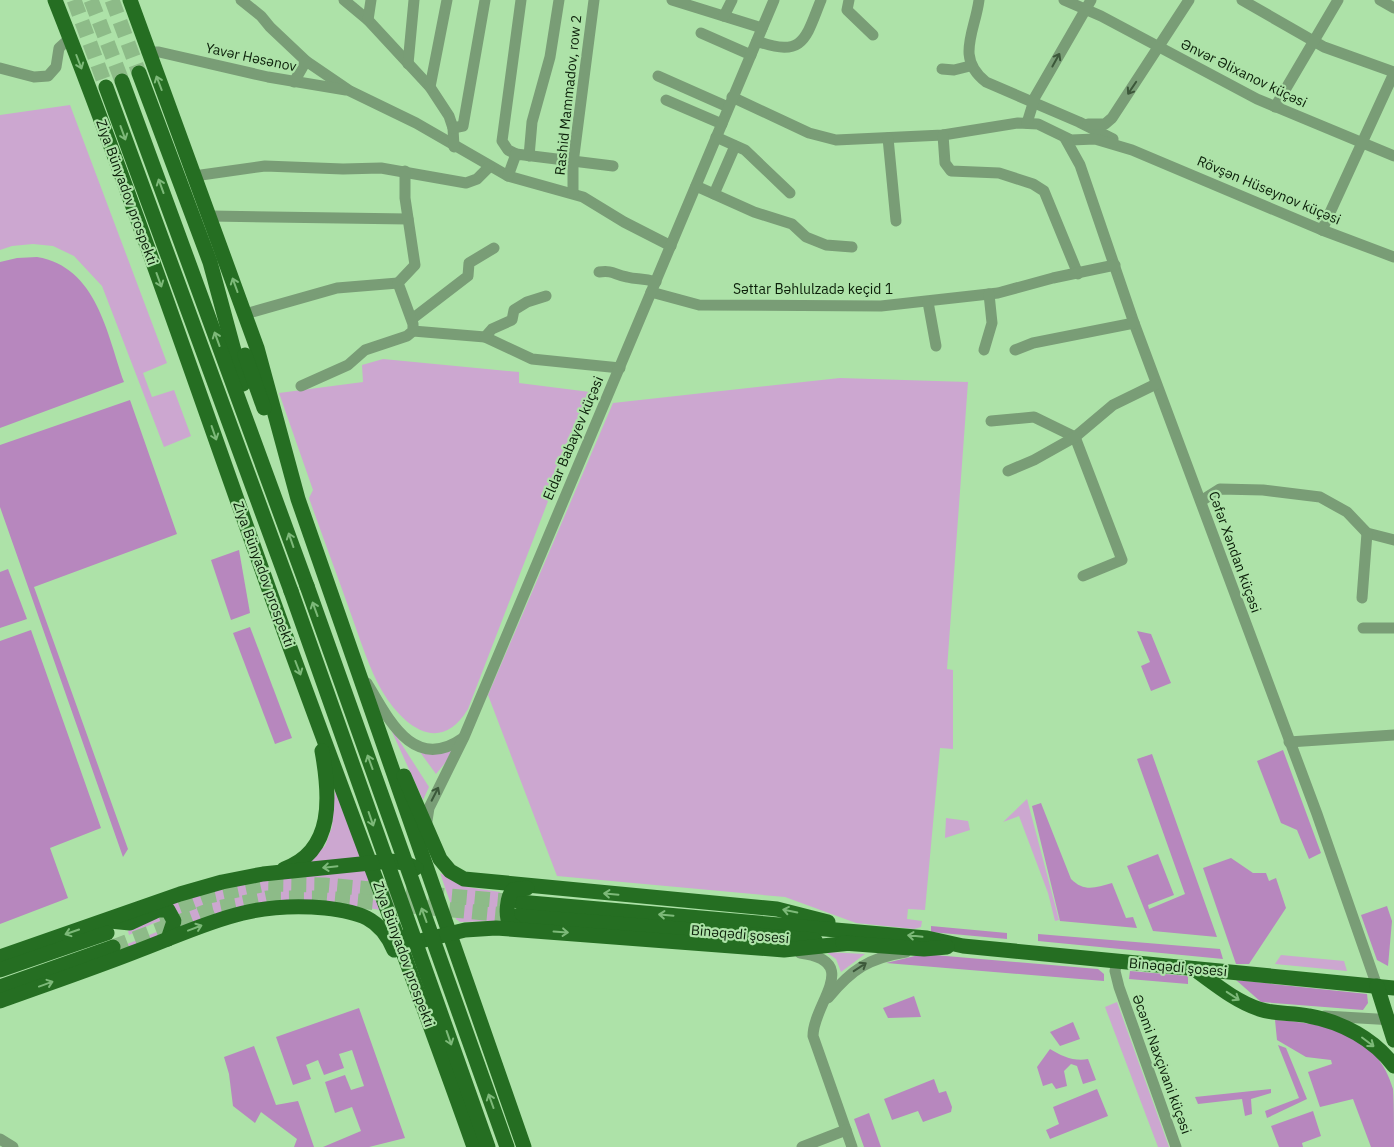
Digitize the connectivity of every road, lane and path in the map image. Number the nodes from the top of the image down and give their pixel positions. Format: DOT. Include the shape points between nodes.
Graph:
graph roads {
  1 [pos="55,0"];
  2 [pos="130,0"];
  3 [pos="241,0"];
  4 [pos="344,0"];
  5 [pos="371,0"];
  6 [pos="414,0"];
  7 [pos="446,0"];
  8 [pos="485,0"];
  9 [pos="521,0"];
  10 [pos="559,0"];
  11 [pos="594,0"];
  12 [pos="672,0"];
  13 [pos="732,0"];
  14 [pos="774,0"];
  15 [pos="821,0"];
  16 [pos="849,0"];
  17 [pos="979,0"];
  18 [pos="1064,0"];
  19 [pos="1190,0"];
  20 [pos="1242,0"];
  21 [pos="1338,0"];
  22 [pos="1380,0"];
  23 [pos="1088,5"];
  24 [pos="1394,8"];
  25 [pos="724,16"];
  26 [pos="368,20"];
  27 [pos="762,28"];
  28 [pos="701,33"];
  29 [pos="873,35"];
  30 [pos="70,38"];
  31 [pos="757,41"];
  32 [pos="1314,42"];
  33 [pos="1160,48"];
  34 [pos="147,52"];
  35 [pos="750,55"];
  36 [pos="306,61"];
  37 [pos="408,64"];
  38 [pos="970,66"];
  39 [pos="942,69"];
  40 [pos="2,71"];
  41 [pos="1394,72"];
  42 [pos="139,73"];
  43 [pos="658,76"];
  44 [pos="122,81"];
  45 [pos="294,82"];
  46 [pos="106,87"];
  47 [pos="430,87"];
  48 [pos="350,91"];
  49 [pos="666,100"];
  50 [pos="730,102"];
  51 [pos="1033,103"];
  52 [pos="1275,107"];
  53 [pos="1079,122"];
  54 [pos="1023,123"];
  55 [pos="722,124"];
  56 [pos="453,128"];
  57 [pos="943,135"];
  58 [pos="716,138"];
  59 [pos="888,138"];
  60 [pos="1065,138"];
  61 [pos="1084,139"];
  62 [pos="1360,142"];
  63 [pos="735,146"];
  64 [pos="454,147"];
  65 [pos="1132,150"];
  66 [pos="516,154"];
  67 [pos="529,156"];
  68 [pos="1394,156"];
  69 [pos="1078,157"];
  70 [pos="573,163"];
  71 [pos="613,166"];
  72 [pos="489,167"];
  73 [pos="405,171"];
  74 [pos="194,176"];
  75 [pos="508,176"];
  76 [pos="696,186"];
  77 [pos="573,193"];
  78 [pos="714,194"];
  79 [pos="790,194"];
  80 [pos="210,216"];
  81 [pos="408,219"];
  82 [pos="896,221"];
  83 [pos="1322,230"];
  84 [pos="671,246"];
  85 [pos="852,247"];
  86 [pos="494,248"];
  87 [pos="1394,257"];
  88 [pos="210,262"];
  89 [pos="1115,265"];
  90 [pos="599,272"];
  91 [pos="1078,274"];
  92 [pos="398,283"];
  93 [pos="654,287"];
  94 [pos="989,294"];
  95 [pos="546,296"];
  96 [pos="928,302"];
  97 [pos="245,314"];
  98 [pos="1134,322"];
  99 [pos="412,325"];
  100 [pos="485,337"];
  101 [pos="936,346"];
  102 [pos="984,350"];
  103 [pos="1015,350"];
  104 [pos="620,368"];
  105 [pos="1156,384"];
  106 [pos="301,386"];
  107 [pos="991,421"];
  108 [pos="1075,437"];
  109 [pos="1008,471"];
  110 [pos="269,477"];
  111 [pos="251,482"];
  112 [pos="298,499"];
  113 [pos="1201,501"];
  114 [pos="1367,533"];
  115 [pos="1394,540"];
  116 [pos="1082,576"];
  117 [pos="1362,598"];
  118 [pos="1363,628"];
  119 [pos="1394,628"];
  120 [pos="291,649"];
  121 [pos="355,662"];
  122 [pos="316,713"];
  123 [pos="1394,735"];
  124 [pos="464,737"];
  125 [pos="1289,742"];
  126 [pos="425,824"];
  127 [pos="371,863"];
  128 [pos="411,865"];
  129 [pos="264,874"];
  130 [pos="533,887"];
  131 [pos="436,892"];
  132 [pos="180,894"];
  133 [pos="382,894"];
  134 [pos="518,909"];
  135 [pos="158,910"];
  136 [pos="389,913"];
  137 [pos="130,923"];
  138 [pos="529,930"];
  139 [pos="109,933"];
  140 [pos="450,933"];
  141 [pos="852,937"];
  142 [pos="168,939"];
  143 [pos="430,939"];
  144 [pos="963,946"];
  145 [pos="924,949"];
  146 [pos="784,950"];
  147 [pos="134,953"];
  148 [pos="0,958"];
  149 [pos="1116,961"];
  150 [pos="1193,968"];
  151 [pos="0,970"];
  152 [pos="0,987"];
  153 [pos="1394,988"];
  154 [pos="471,992"];
  155 [pos="1379,993"];
  156 [pos="0,1001"];
  157 [pos="826,1001"];
  158 [pos="422,1002"];
  159 [pos="1308,1015"];
  160 [pos="1364,1018"];
  161 [pos="1391,1020"];
  162 [pos="1394,1040"];
  163 [pos="1394,1066"];
  164 [pos="846,1130"];
  165 [pos="0,1139"];
  166 [pos="13,1147"];
  167 [pos="474,1147"];
  168 [pos="488,1147"];
  169 [pos="507,1147"];
  170 [pos="524,1147"];
  171 [pos="802,1147"];
  172 [pos="852,1147"];
  173 [pos="1176,1147"];
  1 -- 30 [label="main road, Ziya Bünyadov prospekti"];
  2 -- 34 [label="main road"];
  3 -- 36 [label="street"];
  4 -- 26 [label="street"];
  5 -- 26 [label="street"];
  6 -- 37 [label="street"];
  7 -- 47 [label="street"];
  8 -- 56 [label="street" via="463,126"];
  9 -- 66 [label="street" via="502,141 508,150"];
  10 -- 67 [label="street" via="550,57 532,122"];
  11 -- 70 [label="street, Rashid Mammadov, row 2"];
  12 -- 25 [label="street"];
  13 -- 25 [label="street"];
  14 -- 27 [label="street, Eldar Babayev küçəsi"];
  15 -- 31 [label="street" via="805,39 798,45 774,46"];
  16 -- 29 [label="street" via="848,10"];
  17 -- 38 [label="street" via="969,48"];
  18 -- 23 [label="street, Ənvər Əlixanov küçəsi"];
  19 -- 33 [label="street"];
  20 -- 32 [label="street"];
  21 -- 32 [label="street"];
  22 -- 24 [label="street"];
  23 -- 33 [label="street, Ənvər Əlixanov küçəsi"];
  51 -- 23 [label="street, one-way"];
  25 -- 27 [label="street"];
  26 -- 37 [label="street"];
  27 -- 31 [label="street, Eldar Babayev küçəsi"];
  28 -- 35 [label="street"];
  30 -- 40 [label="street" via="59,48 56,67 48,76 34,78"];
  30 -- 120 [label="main road, Ziya Bünyadov prospekti, one-way"];
  31 -- 35 [label="street, Eldar Babayev küçəsi"];
  32 -- 41 [label="street"];
  32 -- 52 [label="street"];
  33 -- 52 [label="street, Ənvər Əlixanov küçəsi"];
  33 -- 53 [label="street, one-way" via="1109,122 1094,125"];
  34 -- 45 [label="street, Yavər Həsənov"];
  74 -- 34 [label="main road, one-way"];
  35 -- 50 [label="street, Eldar Babayev küçəsi"];
  36 -- 45 [label="street"];
  36 -- 48 [label="street"];
  37 -- 47 [label="street"];
  38 -- 39 [label="street"];
  38 -- 51 [label="street" via="986,82"];
  41 -- 62 [label="street"];
  42 -- 88 [label="main road"];
  43 -- 50 [label="street"];
  110 -- 44 [label="main road, one-way"];
  45 -- 48 [label="street, Yavər Həsənov"];
  46 -- 111 [label="main road, Ziya Bünyadov prospekti, one-way"];
  47 -- 56 [label="street"];
  48 -- 64 [label="street"];
  49 -- 55 [label="street"];
  50 -- 55 [label="street, Eldar Babayev küçəsi"];
  50 -- 59 [label="street" via="823,139"];
  51 -- 53 [label="street"];
  51 -- 54 [label="street"];
  52 -- 62 [label="street, Ənvər Əlixanov küçəsi"];
  53 -- 61 [label="street" via="1086,130"];
  53 -- 65 [label="street"];
  54 -- 57 [label="street"];
  54 -- 60 [label="street" via="1048,128"];
  55 -- 58 [label="street, Eldar Babayev küçəsi"];
  56 -- 64 [label="street"];
  57 -- 59 [label="street"];
  57 -- 91 [label="street" via="945,163 951,171 999,173 1044,191"];
  58 -- 63 [label="street"];
  58 -- 76 [label="street, Eldar Babayev küçəsi"];
  59 -- 82 [label="street"];
  60 -- 61 [label="street"];
  60 -- 69 [label="street, Cəfər Xəndan küçəsi"];
  61 -- 65 [label="street"];
  61 -- 69 [label="street"];
  62 -- 68 [label="street, Ənvər Əlixanov küçəsi"];
  62 -- 83 [label="street"];
  63 -- 78 [label="street"];
  63 -- 79 [label="street" via="745,150"];
  64 -- 72 [label="street"];
  65 -- 83 [label="street, Rövşən Hüseynov küçəsi"];
  66 -- 67 [label="street"];
  66 -- 75 [label="street"];
  67 -- 70 [label="street"];
  69 -- 89 [label="street, Cəfər Xəndan küçəsi"];
  70 -- 71 [label="street"];
  70 -- 77 [label="street, Rashid Mammadov, row 2"];
  72 -- 73 [label="street" via="477,179 466,183"];
  72 -- 75 [label="street"];
  73 -- 74 [label="street" via="265,166"];
  73 -- 81 [label="street"];
  74 -- 80 [label="main road"];
  75 -- 77 [label="street"];
  76 -- 78 [label="street"];
  76 -- 84 [label="street, Eldar Babayev küçəsi"];
  77 -- 84 [label="street"];
  78 -- 85 [label="street" via="792,224 806,237 826,245"];
  80 -- 81 [label="street"];
  97 -- 80 [label="main road, one-way"];
  81 -- 92 [label="street" via="415,265"];
  83 -- 87 [label="street, Rövşən Hüseynov küçəsi"];
  84 -- 93 [label="street, Eldar Babayev küçəsi"];
  86 -- 99 [label="street" via="469,263 468,276"];
  88 -- 110 [label="main road"];
  88 -- 112 [label="main road"];
  89 -- 91 [label="street, Səttar Bəhlulzadə keçid 1"];
  89 -- 98 [label="street, Cəfər Xəndan küçəsi"];
  90 -- 93 [label="street, Səttar Bəhlulzadə keçid 1" via="613,271 625,277 644,278"];
  91 -- 94 [label="street, Səttar Bəhlulzadə keçid 1"];
  92 -- 97 [label="street" via="337,288"];
  92 -- 99 [label="street"];
  93 -- 96 [label="street, Səttar Bəhlulzadə keçid 1" via="693,304 868,307"];
  93 -- 104 [label="street, Eldar Babayev küçəsi"];
  94 -- 96 [label="street, Səttar Bəhlulzadə keçid 1"];
  94 -- 102 [label="street" via="992,323"];
  95 -- 100 [label="street" via="514,310 512,320 492,329"];
  96 -- 101 [label="street"];
  97 -- 112 [label="main road"];
  98 -- 103 [label="street" via="1033,343"];
  98 -- 105 [label="street, Cəfər Xəndan küçəsi"];
  99 -- 100 [label="street"];
  99 -- 106 [label="street" via="407,336 366,350 348,365"];
  100 -- 104 [label="street" via="532,359"];
  104 -- 124 [label="street, Eldar Babayev küçəsi"];
  105 -- 108 [label="street" via="1113,405"];
  105 -- 113 [label="street, Cəfər Xəndan küçəsi"];
  107 -- 108 [label="street" via="1034,417"];
  108 -- 109 [label="street"];
  108 -- 116 [label="street" via="1122,560"];
  169 -- 110 [label="main road, one-way, bridge"];
  111 -- 120 [label="main road"];
  111 -- 168 [label="main road, Ziya Bünyadov prospekti, one-way, bridge"];
  112 -- 121 [label="main road"];
  113 -- 114 [label="street" via="1220,489 1320,497 1347,512"];
  113 -- 125 [label="street, Cəfər Xəndan küçəsi"];
  114 -- 115 [label="street"];
  114 -- 117 [label="street"];
  118 -- 119 [label="street"];
  120 -- 122 [label="main road, Ziya Bünyadov prospekti, one-way"];
  121 -- 124 [label="street" via="402,737 421,747 440,750"];
  121 -- 126 [label="main road"];
  121 -- 131 [label="main road"];
  122 -- 127 [label="main road, Ziya Bünyadov prospekti"];
  122 -- 129 [label="main road" via="328,792 326,822 309,854 297,863"];
  123 -- 125 [label="street"];
  126 -- 124 [label="street, Eldar Babayev küçəsi, one-way" via="431,802"];
  125 -- 155 [label="street, Cəfər Xəndan küçəsi"];
  126 -- 130 [label="main road" via="440,859 456,875 475,881"];
  126 -- 131 [label="street, Eldar Babayev küçəsi"];
  127 -- 128 [label="main road" via="395,861"];
  127 -- 129 [label="main road, one-way"];
  127 -- 133 [label="main road, Ziya Bünyadov prospekti"];
  128 -- 131 [label="main road" via="424,874"];
  128 -- 133 [label="main road" via="384,870 380,876"];
  129 -- 132 [label="main road"];
  130 -- 138 [label="main road" via="513,890 509,895 508,922"];
  141 -- 130 [label="main road, one-way" via="784,910"];
  131 -- 140 [label="main road"];
  131 -- 143 [label="main road" via="440,923"];
  132 -- 135 [label="main road"];
  132 -- 139 [label="main road"];
  133 -- 136 [label="main road, Ziya Bünyadov prospekti"];
  134 -- 141 [label="main road, Binəqədi şosesi"];
  135 -- 137 [label="main road"];
  135 -- 142 [label="main road" via="168,910 174,917"];
  136 -- 143 [label="main road" via="406,938 416,942"];
  136 -- 158 [label="main road, Ziya Bünyadov prospekti"];
  137 -- 139 [label="main road"];
  137 -- 147 [label="main road" via="123,930 120,944 125,952"];
  138 -- 140 [label="main road" via="484,928"];
  138 -- 146 [label="main road, one-way"];
  139 -- 148 [label="main road, one-way"];
  139 -- 151 [label="main road"];
  139 -- 152 [label="main road"];
  140 -- 143 [label="main road"];
  140 -- 154 [label="main road"];
  144 -- 141 [label="main road, Binəqədi şosesi, one-way" via="927,938"];
  141 -- 145 [label="main road, Binəqədi şosesi"];
  141 -- 146 [label="main road"];
  142 -- 147 [label="main road"];
  142 -- 158 [label="main road, one-way" via="255,909 316,907 356,913 382,928 406,978"];
  144 -- 145 [label="main road, Binəqədi şosesi"];
  144 -- 149 [label="main road, Binəqədi şosesi"];
  157 -- 145 [label="street, one-way" via="844,979 862,965 879,957"];
  146 -- 157 [label="street" via="816,955 828,962 830,982"];
  156 -- 147 [label="main road, one-way"];
  149 -- 150 [label="main road, Binəqədi şosesi"];
  149 -- 173 [label="street, Əcəmi Naxçivani küçəsi" via="1119,987"];
  150 -- 155 [label="main road, Binəqədi şosesi"];
  150 -- 159 [label="main road, one-way" via="1248,1005 1271,1012"];
  153 -- 155 [label="main road, Binəqədi şosesi"];
  154 -- 158 [label="main road" via="456,967 442,959 422,969"];
  154 -- 170 [label="main road"];
  155 -- 160 [label="street" via="1376,1013"];
  155 -- 161 [label="main road"];
  157 -- 164 [label="street" via="813,1027 814,1036"];
  158 -- 167 [label="main road, Ziya Bünyadov prospekti"];
  159 -- 160 [label="street"];
  159 -- 163 [label="main road, one-way" via="1358,1034"];
  160 -- 161 [label="street"];
  161 -- 162 [label="main road"];
  164 -- 171 [label="street"];
  164 -- 172 [label="street"];
  165 -- 166 [label="street"];
}
